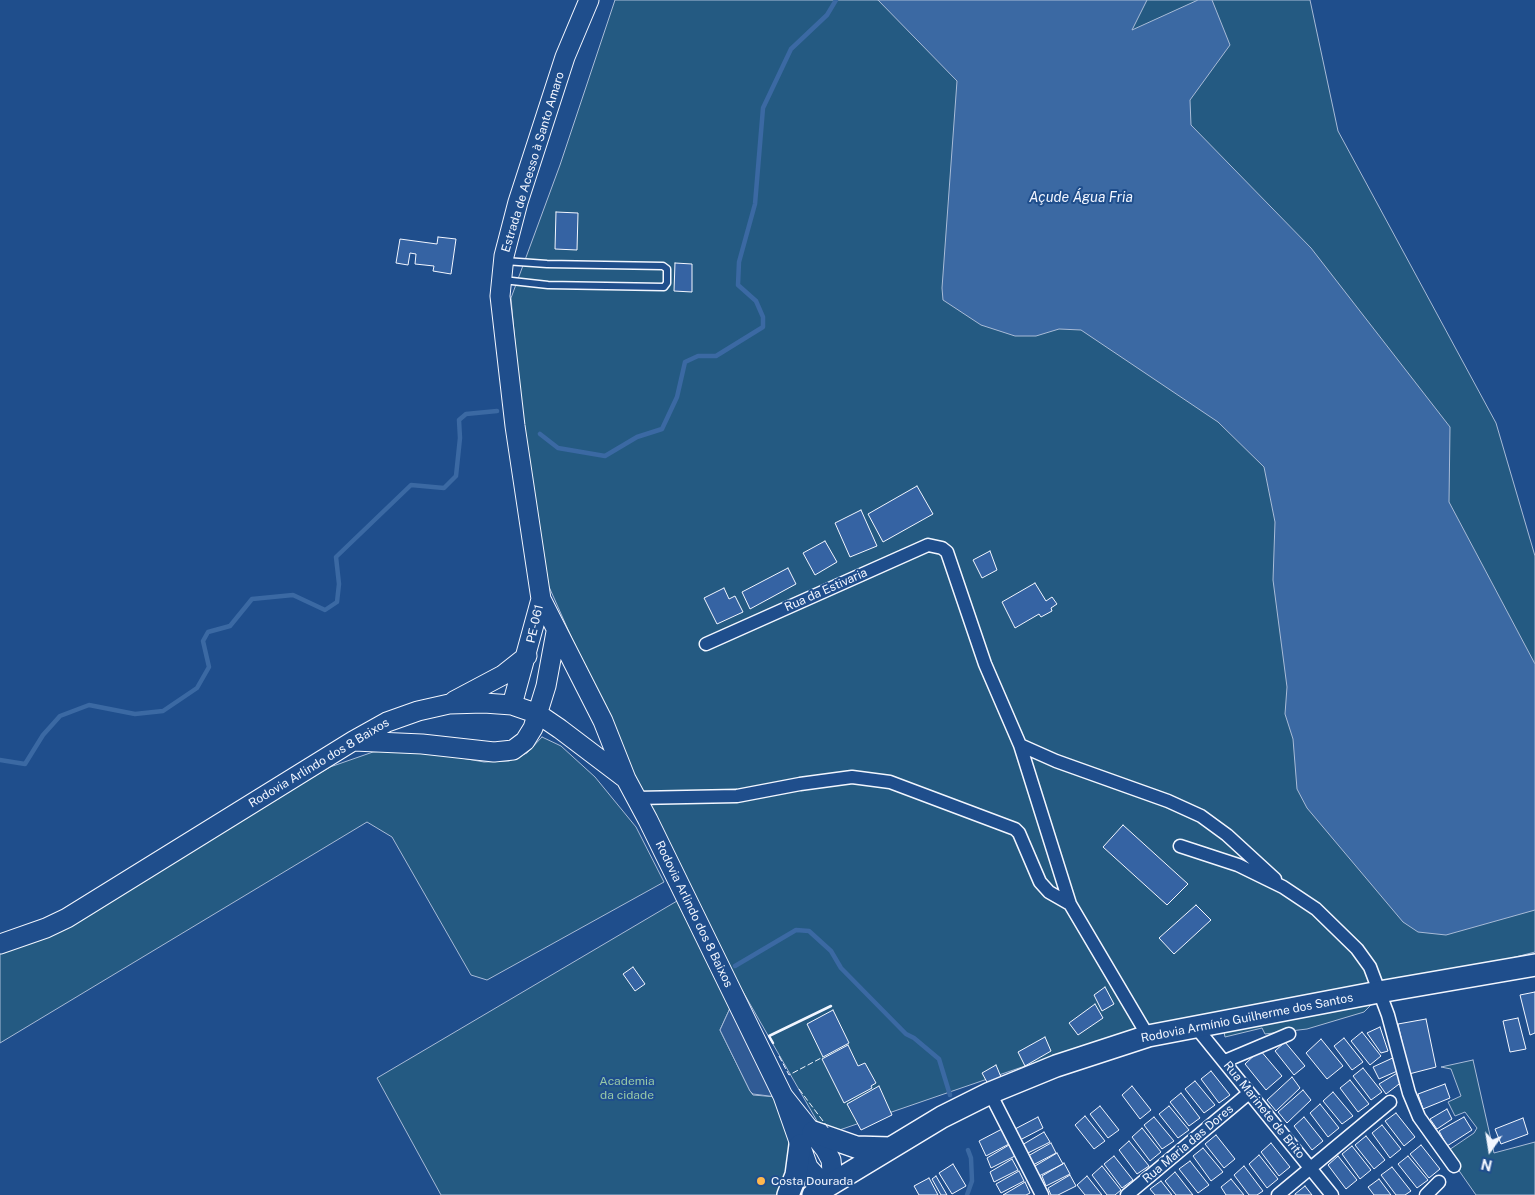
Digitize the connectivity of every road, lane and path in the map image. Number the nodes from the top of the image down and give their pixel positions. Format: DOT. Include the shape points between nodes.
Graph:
graph roads {
  1 [pos="589,0"];
  2 [pos="504,261"];
  3 [pos="501,280"];
  4 [pos="540,599"];
  5 [pos="556,632"];
  6 [pos="706,644"];
  7 [pos="527,656"];
  8 [pos="449,704"];
  9 [pos="512,705"];
  10 [pos="538,714"];
  11 [pos="353,741"];
  12 [pos="1020,745"];
  13 [pos="626,779"];
  14 [pos="636,798"];
  15 [pos="1180,846"];
  16 [pos="1283,887"];
  17 [pos="1070,904"];
  18 [pos="0,944"];
  19 [pos="1535,965"];
  20 [pos="1379,992"];
  21 [pos="1195,1026"];
  22 [pos="1289,1034"];
  23 [pos="1148,1036"];
  24 [pos="1225,1062"];
  25 [pos="990,1093"];
  26 [pos="1249,1093"];
  27 [pos="1390,1102"];
  28 [pos="806,1138"];
  29 [pos="893,1148"];
  30 [pos="1454,1166"];
  31 [pos="1310,1168"];
  32 [pos="833,1182"];
  33 [pos="1440,1182"];
  34 [pos="788,1195"];
  35 [pos="813,1195"];
  36 [pos="1042,1195"];
  37 [pos="1127,1195"];
  38 [pos="1278,1195"];
  39 [pos="1332,1195"];
  40 [pos="1426,1195"];
  1 -- 2 [label="main road, Estrada de Acesso à Santo Amaro" via="559,75 518,202"];
  2 -- 3 [label="main road, Estrada de Acesso à Santo Amaro"];
  2 -- 3 [label="lane" via="663,266 667,269 667,283 664,287 548,286"];
  3 -- 4 [label="main road, Estrada de Acesso à Santo Amaro / PE-061" via="514,418"];
  4 -- 5 [label="main road, PE-061 / PE-061"];
  4 -- 7 [label="main road, PE-061 / PE-061"];
  5 -- 10 [label="main road"];
  5 -- 13 [label="main road, PE-061" via="603,722"];
  6 -- 12 [label="street, Rua da Estivaria" via="928,545 942,548 947,552 985,664"];
  7 -- 8 [label="main road, PE-061" via="503,675"];
  7 -- 9 [label="main road, PE-061"];
  8 -- 9 [label="main road, Rodovia Arlindo dos 8 Baixos"];
  8 -- 11 [label="main road, Rodovia Arlindo dos 8 Baixos / PE-061" via="400,716"];
  9 -- 10 [label="main road, Rodovia Arlindo dos 8 Baixos"];
  10 -- 11 [label="main road" via="525,741 503,753"];
  10 -- 13 [label="main road, Rodovia Arlindo dos 8 Baixos"];
  11 -- 18 [label="main road, Rodovia Arlindo dos 8 Baixos / PE-061" via="67,918"];
  12 -- 16 [label="street" via="1152,794 1201,816 1227,834"];
  12 -- 17 [label="street"];
  13 -- 14 [label="main road, Rodovia Arlindo dos 8 Baixos / PE-061"];
  14 -- 17 [label="street" via="737,796 852,777 890,782 1015,829 1040,882 1049,892"];
  14 -- 28 [label="main road, Rodovia Arlindo dos 8 Baixos / PE-061"];
  15 -- 16 [label="street" via="1238,866"];
  16 -- 20 [label="street" via="1316,909 1357,949 1370,967"];
  17 -- 23 [label="street"];
  19 -- 20 [label="main road, Rodovia Armínio Guilherme dos Santos"];
  20 -- 21 [label="main road, Rodovia Armínio Guilherme dos Santos"];
  20 -- 30 [label="street" via="1416,1110"];
  21 -- 23 [label="main road, Rodovia Armínio Guilherme dos Santos"];
  21 -- 24 [label="street, Rua Marinete de Brito"];
  22 -- 24 [label="street"];
  23 -- 25 [label="main road, Rodovia Armínio Guilherme dos Santos" via="1056,1066"];
  24 -- 26 [label="street, Rua Marinete de Brito"];
  25 -- 29 [label="main road, Rodovia Armínio Guilherme dos Santos" via="942,1116"];
  25 -- 36 [label="street"];
  26 -- 31 [label="street, Rua Marinete de Brito"];
  26 -- 37 [label="street, Rua Maria das Dores"];
  27 -- 31 [label="street"];
  28 -- 29 [label="main road" via="856,1147"];
  28 -- 32 [label="main road, Rodovia Arlindo dos 8 Baixos / PE-061" via="829,1156"];
  28 -- 34 [label="main road"];
  29 -- 32 [label="main road, Rodovia Armínio Guilherme dos Santos"];
  31 -- 38 [label="street"];
  31 -- 39 [label="street, Rua Marinete de Brito"];
  32 -- 35 [label="main road, Rodovia Armínio Guilherme dos Santos"];
  33 -- 40 [label="street"];
}
